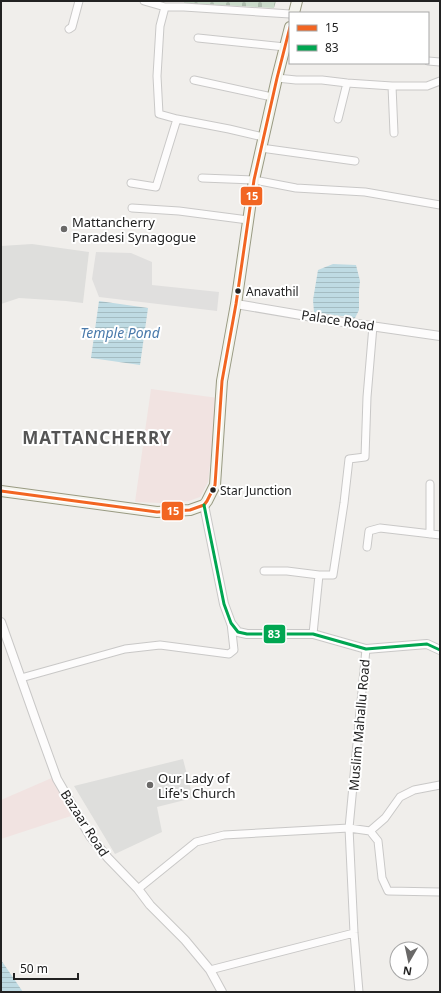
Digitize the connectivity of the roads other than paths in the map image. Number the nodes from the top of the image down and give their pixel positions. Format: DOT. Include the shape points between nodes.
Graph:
graph roads {
  1 [pos="79,1"];
  2 [pos="144,1"];
  3 [pos="297,1"];
  4 [pos="165,7"];
  5 [pos="294,12"];
  6 [pos="289,14"];
  7 [pos="69,29"];
  8 [pos="198,38"];
  9 [pos="287,41"];
  10 [pos="429,61"];
  11 [pos="440,62"];
  12 [pos="277,78"];
  13 [pos="194,80"];
  14 [pos="440,81"];
  15 [pos="347,83"];
  16 [pos="392,86"];
  17 [pos="272,98"];
  18 [pos="177,119"];
  19 [pos="338,119"];
  20 [pos="394,133"];
  21 [pos="263,137"];
  22 [pos="261,148"];
  23 [pos="355,161"];
  24 [pos="202,178"];
  25 [pos="254,180"];
  26 [pos="131,183"];
  27 [pos="440,205"];
  28 [pos="132,208"];
  29 [pos="248,220"];
  30 [pos="236,304"];
  31 [pos="373,326"];
  32 [pos="440,336"];
  33 [pos="430,484"];
  34 [pos="1,491"];
  35 [pos="204,505"];
  36 [pos="430,534"];
  37 [pos="440,535"];
  38 [pos="367,547"];
  39 [pos="264,571"];
  40 [pos="319,574"];
  41 [pos="1,622"];
  42 [pos="231,623"];
  43 [pos="313,634"];
  44 [pos="366,649"];
  45 [pos="440,650"];
  46 [pos="21,678"];
  47 [pos="440,784"];
  48 [pos="349,828"];
  49 [pos="370,831"];
  50 [pos="138,889"];
  51 [pos="440,892"];
  52 [pos="354,933"];
  53 [pos="210,970"];
  54 [pos="222,992"];
  55 [pos="359,992"];
  1 -- 7 [label="street" via="72,27"];
  2 -- 4 [label="street"];
  3 -- 5 [label="main road"];
  4 -- 6 [label="street" via="184,6"];
  4 -- 18 [label="street" via="160,26 156,76 159,114"];
  8 -- 9 [label="street"];
  9 -- 12 [label="main road"];
  10 -- 11 [label="street"];
  12 -- 15 [label="street"];
  12 -- 17 [label="main road"];
  13 -- 17 [label="street"];
  14 -- 16 [label="street" via="427,86"];
  15 -- 16 [label="street"];
  15 -- 19 [label="street"];
  16 -- 20 [label="street"];
  17 -- 21 [label="main road"];
  18 -- 21 [label="street"];
  18 -- 26 [label="street" via="156,187"];
  21 -- 22 [label="main road"];
  22 -- 23 [label="street"];
  22 -- 25 [label="main road"];
  24 -- 25 [label="street"];
  25 -- 27 [label="street" via="296,188 364,192"];
  25 -- 29 [label="main road"];
  28 -- 29 [label="street"];
  29 -- 30 [label="main road"];
  30 -- 31 [label="street, Palace Road"];
  30 -- 35 [label="main road" via="222,381 215,485"];
  31 -- 32 [label="street, Palace Road"];
  31 -- 40 [label="street" via="365,457 349,458 333,574"];
  33 -- 36 [label="street"];
  34 -- 35 [label="main road" via="157,512 190,510"];
  35 -- 42 [label="street" via="224,604"];
  36 -- 37 [label="street"];
  36 -- 38 [label="street" via="380,528 369,531"];
  39 -- 40 [label="street"];
  40 -- 43 [label="street"];
  41 -- 46 [label="street, Bazaar Road"];
  42 -- 43 [label="street, Muslim Mahallu Road" via="238,632 247,634"];
  42 -- 46 [label="street" via="234,650 229,654 160,645 125,648"];
  43 -- 44 [label="street, Muslim Mahallu Road"];
  44 -- 45 [label="street" via="427,644"];
  44 -- 48 [label="street, Muslim Mahallu Road"];
  46 -- 50 [label="street, Bazaar Road" via="57,779 90,836"];
  47 -- 49 [label="street" via="414,790 400,797 386,818"];
  48 -- 49 [label="street"];
  48 -- 50 [label="street" via="224,835 196,842"];
  48 -- 52 [label="street, Muslim Mahallu Road"];
  49 -- 51 [label="street" via="378,841 382,878 388,892"];
  50 -- 53 [label="street, Bazaar Road"];
  52 -- 53 [label="street"];
  52 -- 55 [label="street, Muslim Mahallu Road"];
  53 -- 54 [label="street, Bazaar Road"];
}
